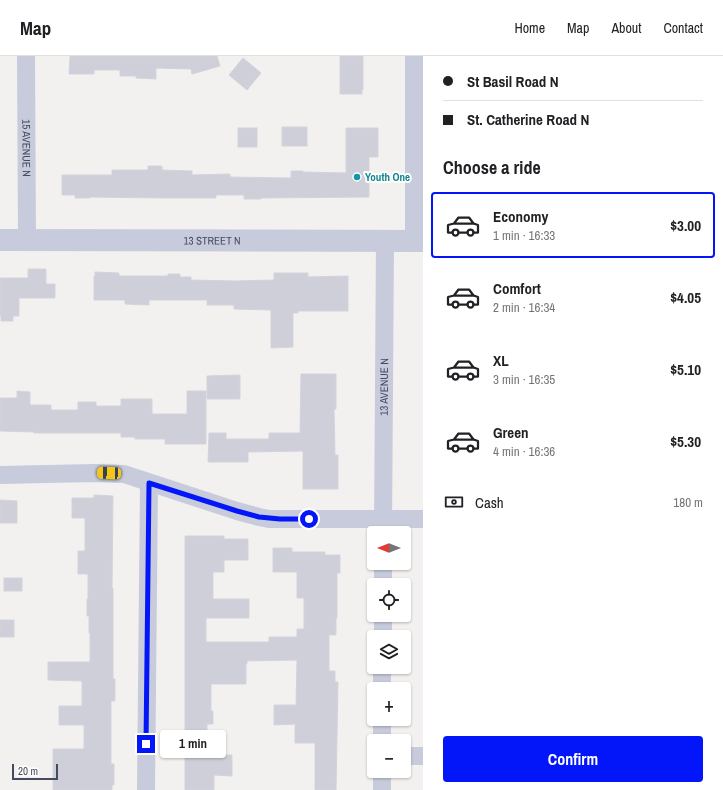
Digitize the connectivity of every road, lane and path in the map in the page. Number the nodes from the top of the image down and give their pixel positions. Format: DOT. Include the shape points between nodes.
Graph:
graph roads {
  1 [pos="26,56"];
  2 [pos="414,56"];
  3 [pos="0,240"];
  4 [pos="27,240"];
  5 [pos="385,240"];
  6 [pos="418,241"];
  7 [pos="0,474"];
  8 [pos="149,483"];
  9 [pos="423,519"];
  10 [pos="383,526"];
  11 [pos="411,756"];
  12 [pos="423,756"];
  13 [pos="382,778"];
  14 [pos="146,790"];
  15 [pos="382,790"];
  1 -- 4 [label="street, 15 AVENUE N"];
  2 -- 6 [label="street"];
  3 -- 4 [label="street, 13 STREET N"];
  4 -- 5 [label="street, 13 STREET N"];
  5 -- 6 [label="street, 13 STREET N"];
  5 -- 10 [label="street, 13 AVENUE N"];
  7 -- 8 [label="street" via="124,474"];
  8 -- 10 [label="street" via="264,518"];
  8 -- 14 [label="street"];
  9 -- 10 [label="street"];
  11 -- 12 [label="street"];
  13 -- 15 [label="street"];
}
